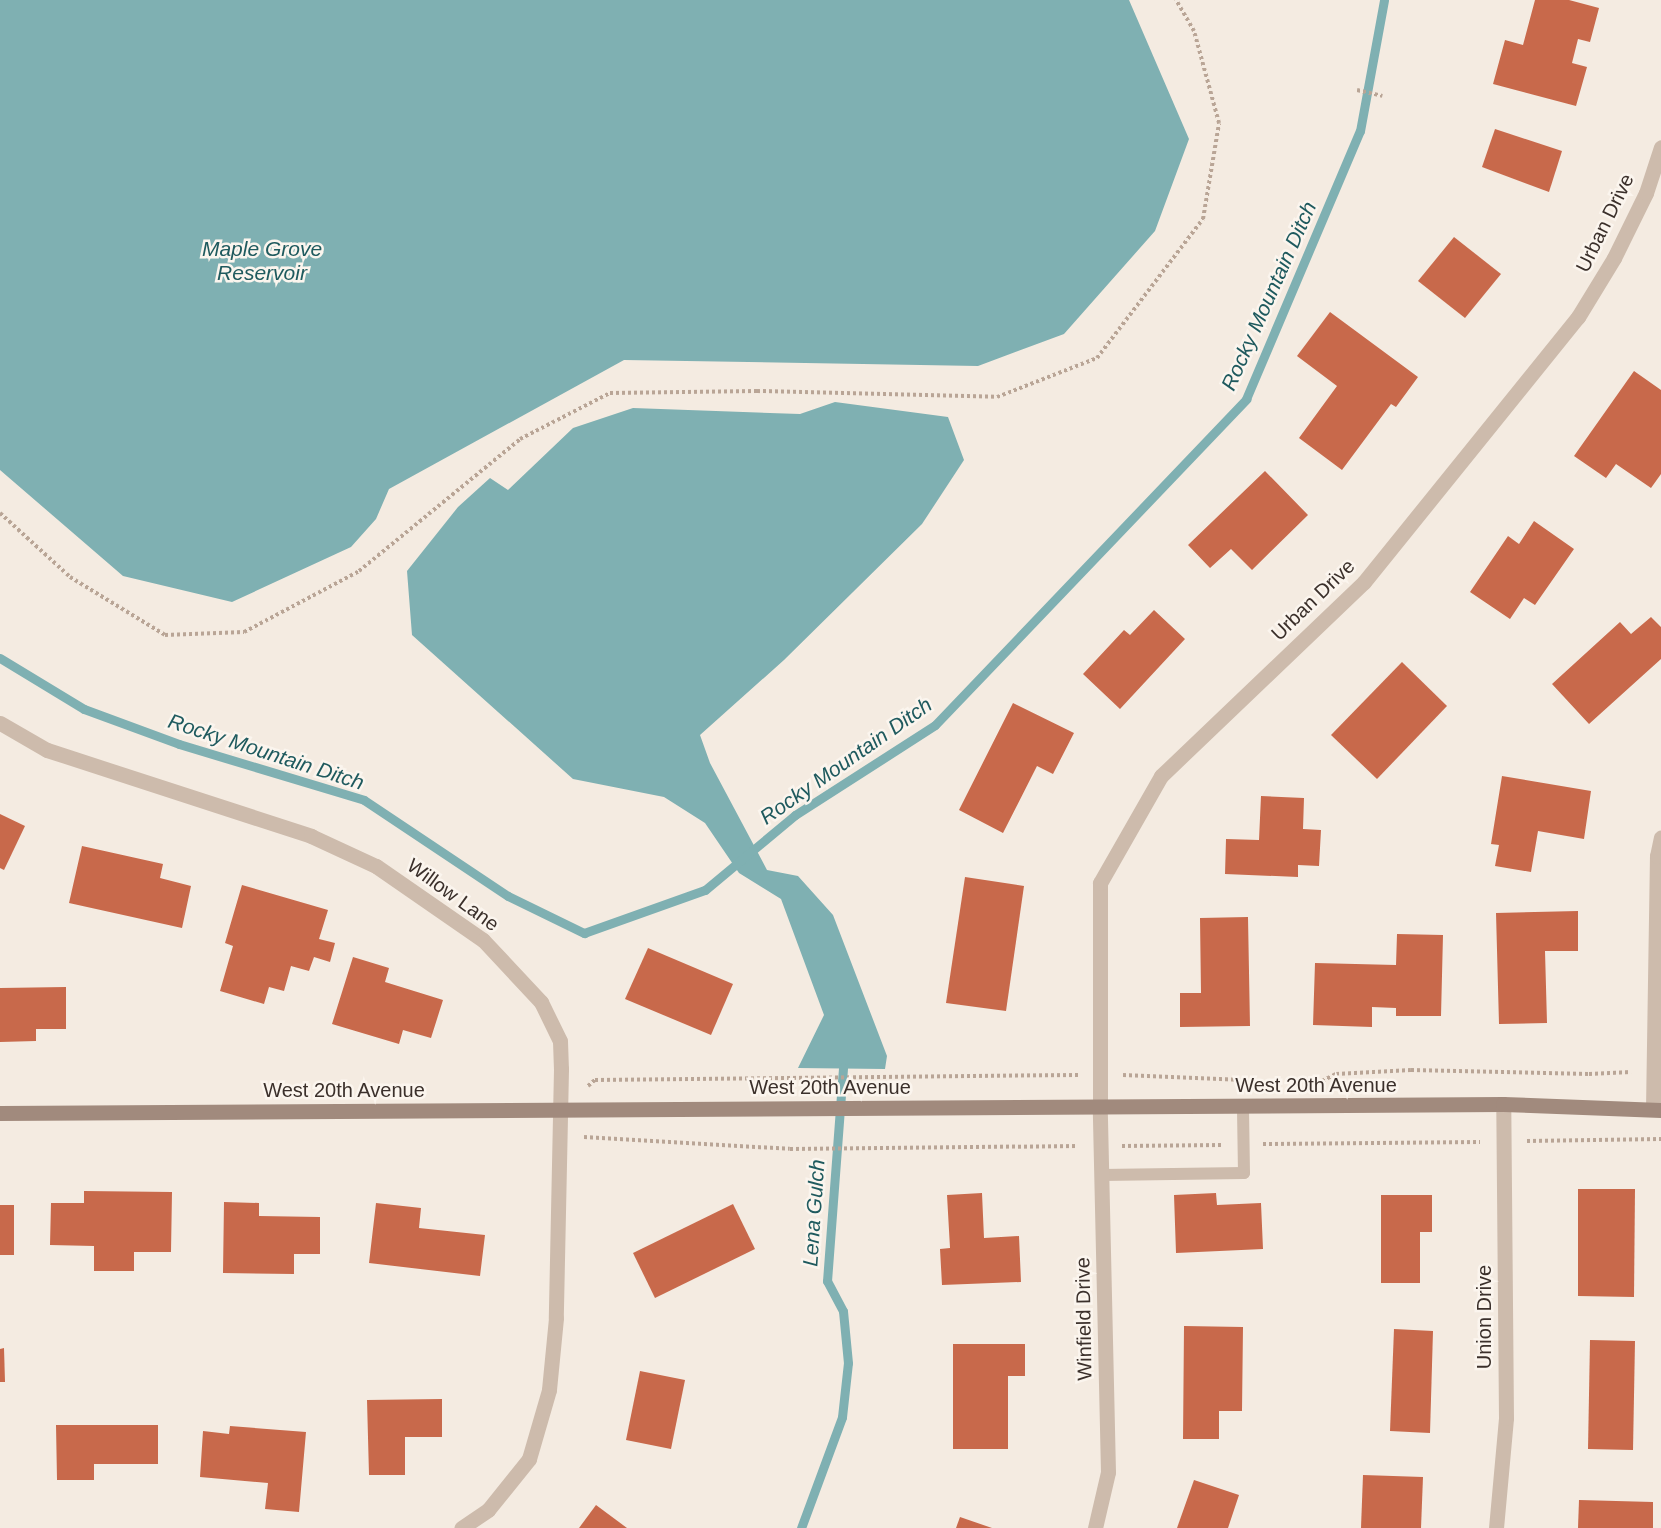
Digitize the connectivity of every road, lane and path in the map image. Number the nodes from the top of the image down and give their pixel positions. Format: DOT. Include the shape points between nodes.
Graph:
graph roads {
  1 [pos="1176,0"];
  2 [pos="1357,90"];
  3 [pos="1382,96"];
  4 [pos="1661,147"];
  5 [pos="0,513"];
  6 [pos="0,723"];
  7 [pos="1661,837"];
  8 [pos="1653,1070"];
  9 [pos="1100,1075"];
  10 [pos="1255,1080"];
  11 [pos="1318,1083"];
  12 [pos="1503,1104"];
  13 [pos="1243,1106"];
  14 [pos="1100,1107"];
  15 [pos="562,1109"];
  16 [pos="1657,1109"];
  17 [pos="0,1113"];
  18 [pos="856,1148"];
  19 [pos="1101,1174"];
  20 [pos="461,1528"];
  21 [pos="1095,1528"];
  22 [pos="1496,1528"];
  1 -- 5 [label="path" via="1194,30 1219,123 1203,219 1097,358 997,397 757,391 610,393 520,439 359,571 244,632 165,635 70,577"];
  2 -- 3 [label="path"];
  4 -- 9 [label="street, Urban Drive" via="1646,193 1614,258 1578,317 1364,582 1161,776 1100,883"];
  6 -- 15 [label="street, Willow Lane" via="47,750 311,836 376,866 483,940 541,1002 560,1041"];
  7 -- 8 [label="street" via="1657,856"];
  8 -- 11 [label="path" via="1589,1074 1411,1070 1336,1074"];
  8 -- 16 [label="street"];
  9 -- 10 [label="path"];
  9 -- 14 [label="street, Urban Drive"];
  9 -- 15 [label="path" via="595,1080"];
  12 -- 13 [label="street, West 20th Avenue"];
  12 -- 16 [label="street, West 20th Avenue"];
  12 -- 22 [label="street, Union Drive" via="1506,1418"];
  13 -- 14 [label="street, West 20th Avenue"];
  13 -- 19 [label="lane" via="1244,1173"];
  14 -- 15 [label="street, West 20th Avenue"];
  14 -- 19 [label="street, Winfield Drive"];
  15 -- 17 [label="street, West 20th Avenue"];
  15 -- 18 [label="path" via="586,1140"];
  15 -- 20 [label="street, Willow Lane" via="556,1318 549,1390 529,1459 488,1510"];
  19 -- 21 [label="street, Winfield Drive" via="1108,1472"];
}
